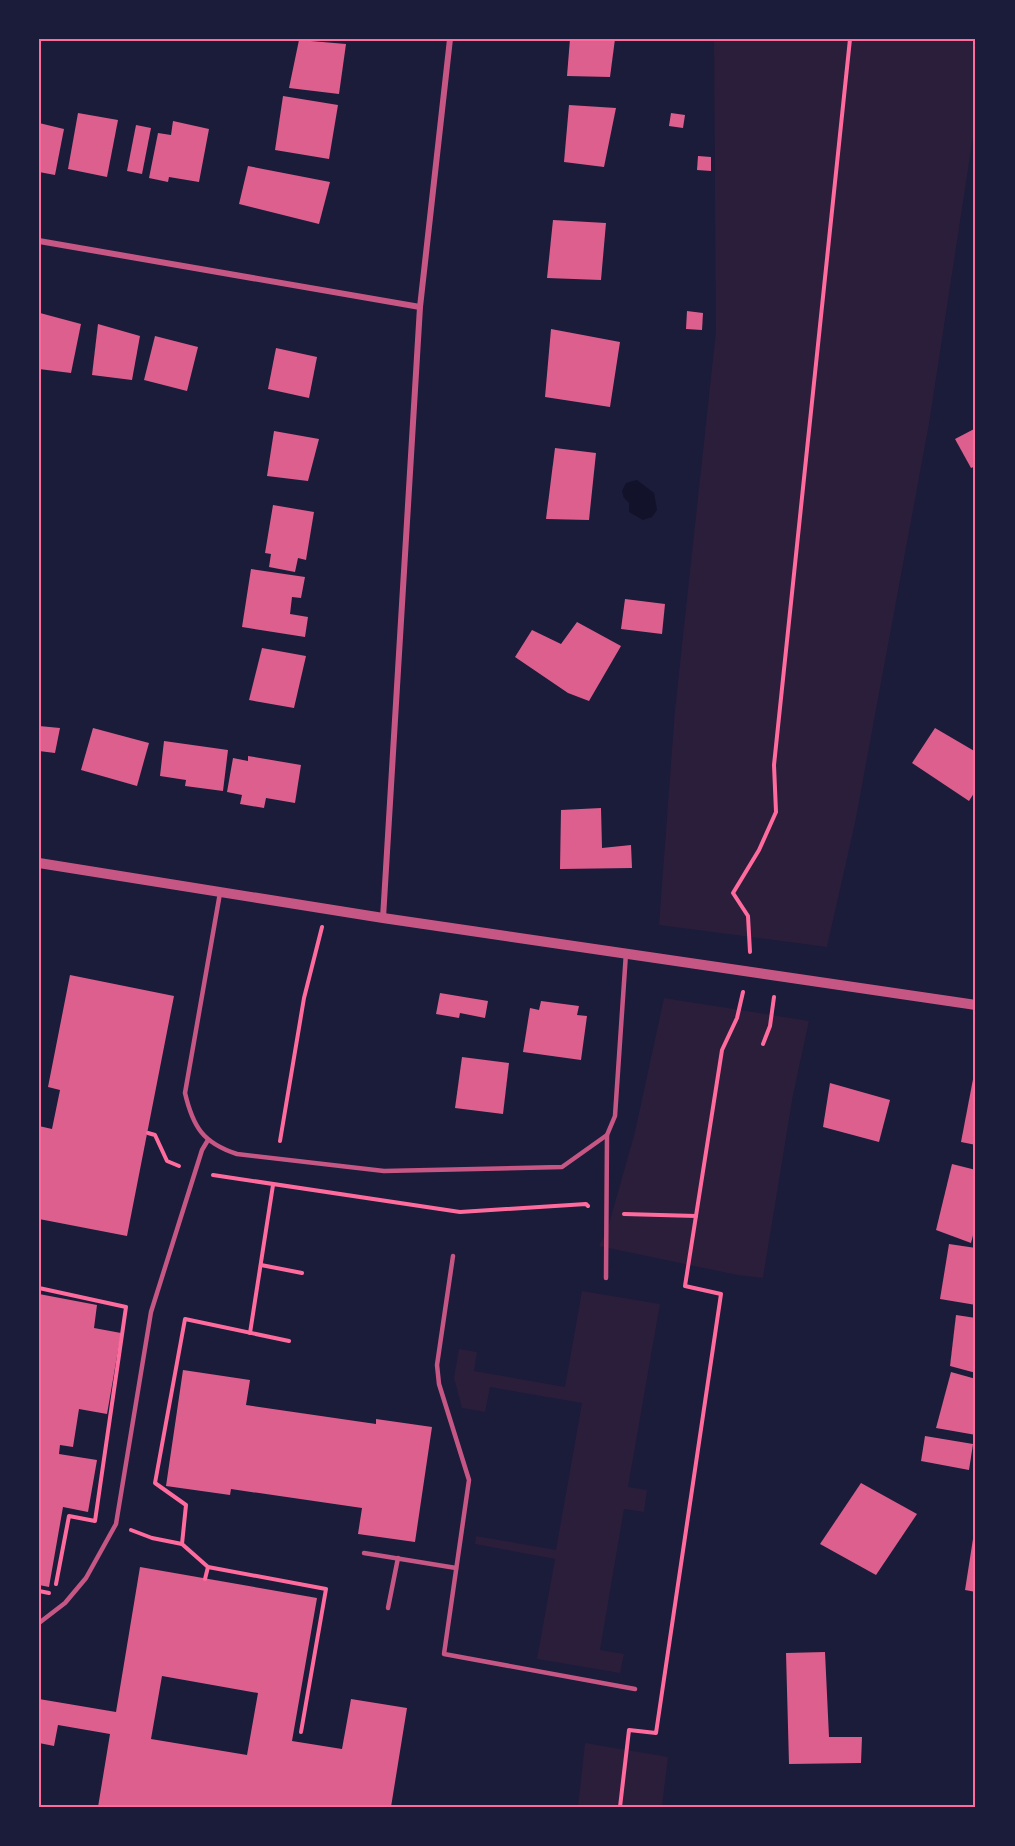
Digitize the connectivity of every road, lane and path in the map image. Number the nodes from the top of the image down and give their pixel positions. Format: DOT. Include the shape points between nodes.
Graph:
graph roads {
  1 [pos="450,39"];
  2 [pos="850,39"];
  3 [pos="39,241"];
  4 [pos="420,307"];
  5 [pos="39,863"];
  6 [pos="220,893"];
  7 [pos="327,909"];
  8 [pos="383,918"];
  9 [pos="626,953"];
  10 [pos="747,971"];
  11 [pos="774,998"];
  12 [pos="976,1005"];
  13 [pos="763,1044"];
  14 [pos="148,1133"];
  15 [pos="608,1135"];
  16 [pos="208,1140"];
  17 [pos="280,1143"];
  18 [pos="195,1172"];
  19 [pos="273,1185"];
  20 [pos="607,1213"];
  21 [pos="696,1216"];
  22 [pos="453,1256"];
  23 [pos="261,1265"];
  24 [pos="302,1273"];
  25 [pos="606,1278"];
  26 [pos="39,1288"];
  27 [pos="250,1333"];
  28 [pos="289,1341"];
  29 [pos="152,1538"];
  30 [pos="183,1544"];
  31 [pos="364,1553"];
  32 [pos="399,1558"];
  33 [pos="208,1567"];
  34 [pos="456,1568"];
  35 [pos="205,1579"];
  36 [pos="39,1592"];
  37 [pos="388,1608"];
  38 [pos="39,1623"];
  39 [pos="635,1689"];
  40 [pos="301,1732"];
  41 [pos="620,1807"];
  1 -- 4 [label="street"];
  2 -- 10 [label="path" via="774,765 776,812 733,893 748,916"];
  3 -- 4 [label="street"];
  4 -- 8 [label="street"];
  5 -- 6 [label="street"];
  6 -- 7 [label="street"];
  6 -- 16 [label="lane" via="185,1093 191,1120"];
  7 -- 8 [label="street"];
  7 -- 17 [label="path" via="304,998"];
  8 -- 9 [label="street"];
  9 -- 10 [label="street"];
  9 -- 15 [label="lane" via="615,1116"];
  10 -- 12 [label="street"];
  10 -- 21 [label="path" via="737,1018 722,1050"];
  11 -- 13 [label="path"];
  14 -- 18 [label="path" via="155,1135 167,1161"];
  15 -- 16 [label="lane" via="562,1167 462,1172 384,1171 237,1154"];
  15 -- 20 [label="lane"];
  16 -- 18 [label="lane"];
  18 -- 19 [label="path"];
  18 -- 38 [label="lane" via="151,1312 116,1524 86,1578 65,1603"];
  19 -- 20 [label="path" via="460,1212 585,1204 594,1214"];
  19 -- 23 [label="path"];
  20 -- 21 [label="path"];
  20 -- 25 [label="lane"];
  21 -- 41 [label="path" via="685,1286 721,1294 656,1733 629,1730"];
  22 -- 34 [label="lane" via="437,1365 439,1384 469,1480"];
  23 -- 24 [label="path"];
  23 -- 27 [label="path"];
  26 -- 36 [label="path" via="126,1307 95,1521 69,1516 54,1593"];
  27 -- 28 [label="path"];
  27 -- 30 [label="path" via="185,1319 155,1483 186,1505"];
  29 -- 30 [label="path"];
  30 -- 33 [label="path"];
  31 -- 32 [label="lane"];
  32 -- 34 [label="lane"];
  32 -- 37 [label="lane"];
  33 -- 35 [label="path"];
  33 -- 40 [label="path" via="326,1589"];
  34 -- 39 [label="lane" via="444,1654"];
}
